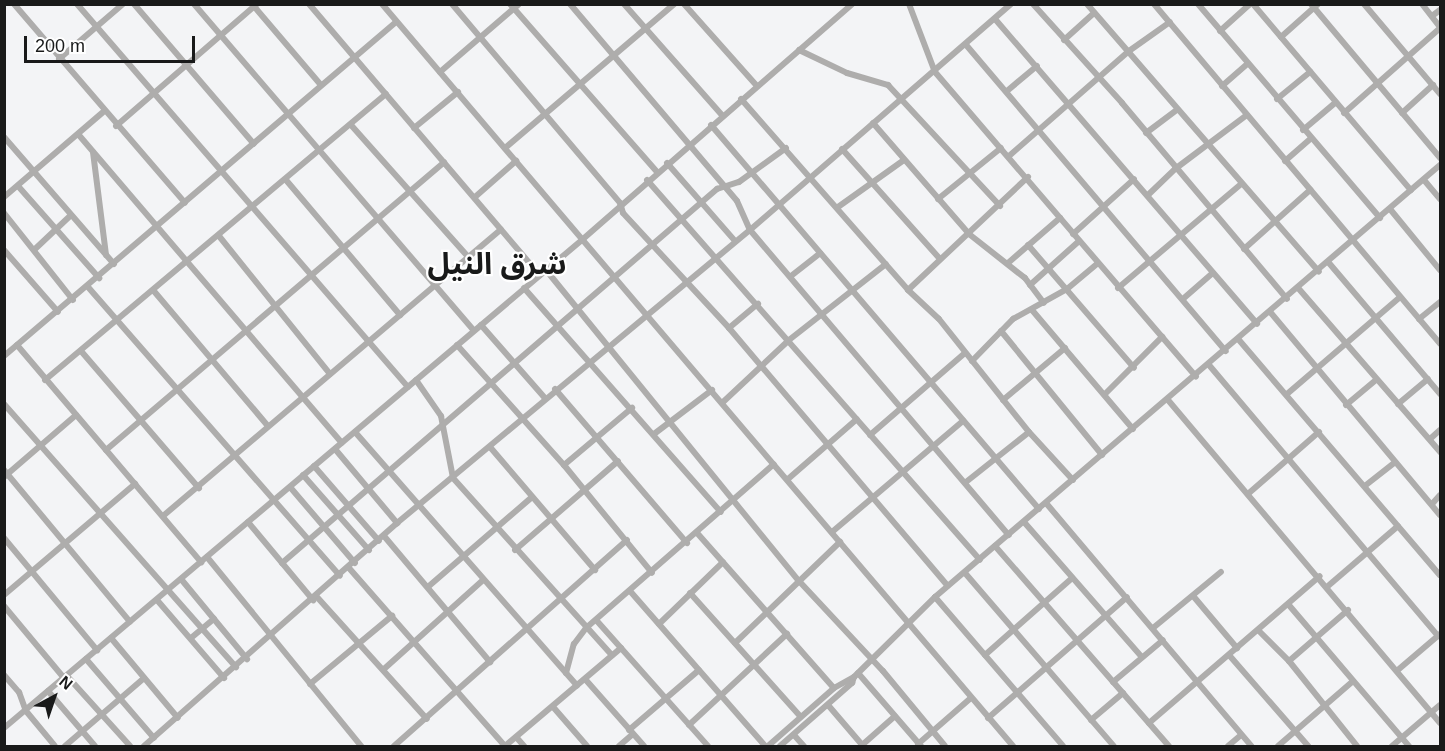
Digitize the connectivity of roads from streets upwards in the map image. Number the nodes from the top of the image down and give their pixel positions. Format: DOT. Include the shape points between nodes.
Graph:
graph roads {
  1 [pos="14,4"];
  2 [pos="77,4"];
  3 [pos="123,4"];
  4 [pos="134,4"];
  5 [pos="194,4"];
  6 [pos="309,4"];
  7 [pos="452,4"];
  8 [pos="570,4"];
  9 [pos="624,4"];
  10 [pos="674,4"];
  11 [pos="684,4"];
  12 [pos="852,4"];
  13 [pos="909,4"];
  14 [pos="1011,4"];
  15 [pos="1033,4"];
  16 [pos="1087,4"];
  17 [pos="1166,4"];
  18 [pos="1198,4"];
  19 [pos="1252,4"];
  20 [pos="1364,4"];
  21 [pos="1422,4"];
  22 [pos="254,5"];
  23 [pos="385,5"];
  24 [pos="514,6"];
  25 [pos="1314,6"];
  26 [pos="1156,7"];
  27 [pos="1440,10"];
  28 [pos="1094,13"];
  29 [pos="1432,16"];
  30 [pos="995,19"];
  31 [pos="396,21"];
  32 [pos="1170,22"];
  33 [pos="96,27"];
  34 [pos="644,28"];
  35 [pos="1440,28"];
  36 [pos="1220,31"];
  37 [pos="221,37"];
  38 [pos="1281,37"];
  39 [pos="480,38"];
  40 [pos="1065,40"];
  41 [pos="967,46"];
  42 [pos="799,50"];
  43 [pos="1129,51"];
  44 [pos="613,55"];
  45 [pos="1409,57"];
  46 [pos="355,58"];
  47 [pos="59,59"];
  48 [pos="1247,64"];
  49 [pos="1037,66"];
  50 [pos="185,67"];
  51 [pos="440,72"];
  52 [pos="936,72"];
  53 [pos="1310,72"];
  54 [pos="1099,76"];
  55 [pos="1377,83"];
  56 [pos="321,85"];
  57 [pos="578,86"];
  58 [pos="757,86"];
  59 [pos="1222,86"];
  60 [pos="1433,86"];
  61 [pos="1007,91"];
  62 [pos="458,92"];
  63 [pos="151,94"];
  64 [pos="386,94"];
  65 [pos="1440,94"];
  66 [pos="901,97"];
  67 [pos="741,99"];
  68 [pos="1277,99"];
  69 [pos="1070,102"];
  70 [pos="1335,103"];
  71 [pos="1177,110"];
  72 [pos="104,112"];
  73 [pos="545,113"];
  74 [pos="1344,113"];
  75 [pos="1402,113"];
  76 [pos="288,114"];
  77 [pos="722,115"];
  78 [pos="1247,115"];
  79 [pos="873,123"];
  80 [pos="351,125"];
  81 [pos="711,125"];
  82 [pos="116,126"];
  83 [pos="414,128"];
  84 [pos="1040,129"];
  85 [pos="1303,130"];
  86 [pos="1146,133"];
  87 [pos="78,134"];
  88 [pos="4,137"];
  89 [pos="1310,140"];
  90 [pos="254,144"];
  91 [pos="1205,145"];
  92 [pos="687,146"];
  93 [pos="505,148"];
  94 [pos="786,148"];
  95 [pos="1001,148"];
  96 [pos="842,149"];
  97 [pos="321,150"];
  98 [pos="93,152"];
  99 [pos="1009,156"];
  100 [pos="1440,158"];
  101 [pos="904,159"];
  102 [pos="516,161"];
  103 [pos="1285,161"];
  104 [pos="444,162"];
  105 [pos="667,163"];
  106 [pos="1440,165"];
  107 [pos="1175,169"];
  108 [pos="34,172"];
  109 [pos="220,172"];
  110 [pos="657,172"];
  111 [pos="753,172"];
  112 [pos="811,176"];
  113 [pos="970,176"];
  114 [pos="1028,177"];
  115 [pos="1134,179"];
  116 [pos="286,180"];
  117 [pos="647,180"];
  118 [pos="870,180"];
  119 [pos="1424,180"];
  120 [pos="1240,185"];
  121 [pos="18,186"];
  122 [pos="723,186"];
  123 [pos="411,190"];
  124 [pos="1310,190"];
  125 [pos="1411,190"];
  126 [pos="1148,195"];
  127 [pos="4,197"];
  128 [pos="475,197"];
  129 [pos="1440,199"];
  130 [pos="938,200"];
  131 [pos="185,203"];
  132 [pos="620,203"];
  133 [pos="778,203"];
  134 [pos="701,204"];
  135 [pos="1105,205"];
  136 [pos="1000,206"];
  137 [pos="253,207"];
  138 [pos="838,207"];
  139 [pos="1390,209"];
  140 [pos="1210,210"];
  141 [pos="4,213"];
  142 [pos="71,215"];
  143 [pos="1060,218"];
  144 [pos="1380,218"];
  145 [pos="378,219"];
  146 [pos="682,221"];
  147 [pos="1273,223"];
  148 [pos="156,228"];
  149 [pos="56,229"];
  150 [pos="501,229"];
  151 [pos="750,230"];
  152 [pos="969,234"];
  153 [pos="1073,234"];
  154 [pos="1181,235"];
  155 [pos="219,236"];
  156 [pos="583,239"];
  157 [pos="735,241"];
  158 [pos="1078,241"];
  159 [pos="1354,241"];
  160 [pos="1028,245"];
  161 [pos="653,246"];
  162 [pos="344,247"];
  163 [pos="1244,249"];
  164 [pos="4,250"];
  165 [pos="34,250"];
  166 [pos="820,253"];
  167 [pos="106,255"];
  168 [pos="715,256"];
  169 [pos="468,257"];
  170 [pos="940,259"];
  171 [pos="1152,260"];
  172 [pos="186,262"];
  173 [pos="1329,263"];
  174 [pos="114,264"];
  175 [pos="886,264"];
  176 [pos="1008,264"];
  177 [pos="1097,264"];
  178 [pos="1048,268"];
  179 [pos="1440,270"];
  180 [pos="1318,272"];
  181 [pos="543,273"];
  182 [pos="1213,273"];
  183 [pos="311,275"];
  184 [pos="791,276"];
  185 [pos="615,277"];
  186 [pos="99,278"];
  187 [pos="686,280"];
  188 [pos="1030,285"];
  189 [pos="433,286"];
  190 [pos="88,287"];
  191 [pos="524,288"];
  192 [pos="852,288"];
  193 [pos="1118,288"];
  194 [pos="1067,289"];
  195 [pos="1299,289"];
  196 [pos="153,290"];
  197 [pos="908,290"];
  198 [pos="1400,297"];
  199 [pos="1184,298"];
  200 [pos="1287,299"];
  201 [pos="73,300"];
  202 [pos="1440,302"];
  203 [pos="1044,303"];
  204 [pos="758,304"];
  205 [pos="276,306"];
  206 [pos="578,308"];
  207 [pos="1032,310"];
  208 [pos="58,312"];
  209 [pos="646,312"];
  210 [pos="823,313"];
  211 [pos="1271,313"];
  212 [pos="400,315"];
  213 [pos="1376,318"];
  214 [pos="1419,319"];
  215 [pos="116,321"];
  216 [pos="1257,324"];
  217 [pos="481,325"];
  218 [pos="556,327"];
  219 [pos="729,328"];
  220 [pos="246,331"];
  221 [pos="474,331"];
  222 [pos="1001,331"];
  223 [pos="1162,337"];
  224 [pos="789,340"];
  225 [pos="1239,340"];
  226 [pos="370,342"];
  227 [pos="1440,344"];
  228 [pos="17,345"];
  229 [pos="457,345"];
  230 [pos="1346,345"];
  231 [pos="607,347"];
  232 [pos="1065,348"];
  233 [pos="81,351"];
  234 [pos="1226,351"];
  235 [pos="965,352"];
  236 [pos="4,356"];
  237 [pos="210,360"];
  238 [pos="972,361"];
  239 [pos="589,362"];
  240 [pos="514,363"];
  241 [pos="759,365"];
  242 [pos="1209,366"];
  243 [pos="1134,368"];
  244 [pos="1316,370"];
  245 [pos="1034,372"];
  246 [pos="330,374"];
  247 [pos="1196,376"];
  248 [pos="1428,379"];
  249 [pos="45,380"];
  250 [pos="416,380"];
  251 [pos="1376,380"];
  252 [pos="929,381"];
  253 [pos="490,384"];
  254 [pos="408,387"];
  255 [pos="555,389"];
  256 [pos="175,390"];
  257 [pos="712,390"];
  258 [pos="1105,394"];
  259 [pos="1287,394"];
  260 [pos="1440,394"];
  261 [pos="301,398"];
  262 [pos="545,398"];
  263 [pos="1168,399"];
  264 [pos="1003,400"];
  265 [pos="722,403"];
  266 [pos="4,404"];
  267 [pos="1398,404"];
  268 [pos="1346,405"];
  269 [pos="900,407"];
  270 [pos="632,408"];
  271 [pos="76,415"];
  272 [pos="521,418"];
  273 [pos="857,419"];
  274 [pos="140,420"];
  275 [pos="963,421"];
  276 [pos="669,423"];
  277 [pos="268,426"];
  278 [pos="443,426"];
  279 [pos="1133,429"];
  280 [pos="1440,430"];
  281 [pos="355,432"];
  282 [pos="1029,432"];
  283 [pos="1318,432"];
  284 [pos="654,434"];
  285 [pos="870,435"];
  286 [pos="598,438"];
  287 [pos="1430,439"];
  288 [pos="342,443"];
  289 [pos="826,444"];
  290 [pos="935,445"];
  291 [pos="42,446"];
  292 [pos="490,447"];
  293 [pos="335,449"];
  294 [pos="106,450"];
  295 [pos="1440,452"];
  296 [pos="1102,455"];
  297 [pos="995,458"];
  298 [pos="1288,458"];
  299 [pos="234,459"];
  300 [pos="618,461"];
  301 [pos="1395,462"];
  302 [pos="774,464"];
  303 [pos="564,465"];
  304 [pos="314,466"];
  305 [pos="387,472"];
  306 [pos="900,473"];
  307 [pos="6,474"];
  308 [pos="303,475"];
  309 [pos="453,478"];
  310 [pos="788,479"];
  311 [pos="1073,480"];
  312 [pos="966,482"];
  313 [pos="135,484"];
  314 [pos="1365,485"];
  315 [pos="290,487"];
  316 [pos="199,488"];
  317 [pos="367,489"];
  318 [pos="586,491"];
  319 [pos="1249,494"];
  320 [pos="1440,495"];
  321 [pos="532,497"];
  322 [pos="735,498"];
  323 [pos="875,499"];
  324 [pos="272,502"];
  325 [pos="1046,503"];
  326 [pos="1431,504"];
  327 [pos="348,505"];
  328 [pos="418,506"];
  329 [pos="1039,509"];
  330 [pos="721,512"];
  331 [pos="101,513"];
  332 [pos="337,514"];
  333 [pos="1440,515"];
  334 [pos="163,516"];
  335 [pos="551,520"];
  336 [pos="248,522"];
  337 [pos="1024,522"];
  338 [pos="397,524"];
  339 [pos="323,526"];
  340 [pos="1398,526"];
  341 [pos="496,527"];
  342 [pos="832,532"];
  343 [pos="698,534"];
  344 [pos="1009,535"];
  345 [pos="4,538"];
  346 [pos="382,538"];
  347 [pos="308,539"];
  348 [pos="627,540"];
  349 [pos="840,542"];
  350 [pos="66,543"];
  351 [pos="687,543"];
  352 [pos="995,546"];
  353 [pos="369,550"];
  354 [pos="515,550"];
  355 [pos="1369,552"];
  356 [pos="462,556"];
  357 [pos="204,560"];
  358 [pos="980,560"];
  359 [pos="282,562"];
  360 [pos="723,562"];
  361 [pos="352,565"];
  362 [pos="33,570"];
  363 [pos="595,570"];
  364 [pos="1439,571"];
  365 [pos="1221,572"];
  366 [pos="652,573"];
  367 [pos="965,573"];
  368 [pos="340,576"];
  369 [pos="1320,576"];
  370 [pos="1072,578"];
  371 [pos="181,579"];
  372 [pos="482,581"];
  373 [pos="799,581"];
  374 [pos="429,586"];
  375 [pos="948,586"];
  376 [pos="1328,586"];
  377 [pos="167,591"];
  378 [pos="630,591"];
  379 [pos="690,593"];
  380 [pos="4,595"];
  381 [pos="935,597"];
  382 [pos="1127,597"];
  383 [pos="1194,597"];
  384 [pos="315,599"];
  385 [pos="157,600"];
  386 [pos="561,600"];
  387 [pos="1043,601"];
  388 [pos="1288,604"];
  389 [pos="4,606"];
  390 [pos="1348,610"];
  391 [pos="447,611"];
  392 [pos="769,613"];
  393 [pos="392,616"];
  394 [pos="1104,617"];
  395 [pos="214,619"];
  396 [pos="597,621"];
  397 [pos="130,622"];
  398 [pos="906,623"];
  399 [pos="659,624"];
  400 [pos="586,628"];
  401 [pos="1012,628"];
  402 [pos="1153,628"];
  403 [pos="202,629"];
  404 [pos="1258,630"];
  405 [pos="527,631"];
  406 [pos="787,634"];
  407 [pos="1439,635"];
  408 [pos="271,636"];
  409 [pos="1317,637"];
  410 [pos="111,638"];
  411 [pos="191,638"];
  412 [pos="1076,639"];
  413 [pos="1163,640"];
  414 [pos="414,642"];
  415 [pos="359,643"];
  416 [pos="735,643"];
  417 [pos="621,648"];
  418 [pos="1237,648"];
  419 [pos="97,650"];
  420 [pos="612,655"];
  421 [pos="985,655"];
  422 [pos="1229,655"];
  423 [pos="1141,656"];
  424 [pos="86,659"];
  425 [pos="247,659"];
  426 [pos="872,659"];
  427 [pos="1289,661"];
  428 [pos="490,662"];
  429 [pos="754,665"];
  430 [pos="1046,667"];
  431 [pos="236,668"];
  432 [pos="384,669"];
  433 [pos="1399,669"];
  434 [pos="699,670"];
  435 [pos="566,673"];
  436 [pos="4,675"];
  437 [pos="856,675"];
  438 [pos="65,677"];
  439 [pos="144,678"];
  440 [pos="224,678"];
  441 [pos="585,679"];
  442 [pos="1353,681"];
  443 [pos="1113,682"];
  444 [pos="1197,682"];
  445 [pos="310,684"];
  446 [pos="578,686"];
  447 [pos="834,688"];
  448 [pos="48,692"];
  449 [pos="456,692"];
  450 [pos="1015,692"];
  451 [pos="1123,693"];
  452 [pos="721,696"];
  453 [pos="665,698"];
  454 [pos="971,698"];
  455 [pos="120,699"];
  456 [pos="828,705"];
  457 [pos="1325,705"];
  458 [pos="1440,705"];
  459 [pos="554,708"];
  460 [pos="26,711"];
  461 [pos="1432,712"];
  462 [pos="102,715"];
  463 [pos="895,716"];
  464 [pos="801,717"];
  465 [pos="178,718"];
  466 [pos="988,718"];
  467 [pos="427,719"];
  468 [pos="1091,720"];
  469 [pos="1149,723"];
  470 [pos="1440,723"];
  471 [pos="689,725"];
  472 [pos="4,728"];
  473 [pos="932,731"];
  474 [pos="1294,731"];
  475 [pos="82,732"];
  476 [pos="631,732"];
  477 [pos="794,735"];
  478 [pos="1241,735"];
  479 [pos="154,738"];
  480 [pos="517,738"];
  481 [pos="1402,738"];
  482 [pos="920,745"];
  483 [pos="862,746"];
  484 [pos="55,747"];
  485 [pos="65,747"];
  486 [pos="95,747"];
  487 [pos="130,747"];
  488 [pos="144,747"];
  489 [pos="361,747"];
  490 [pos="394,747"];
  491 [pos="505,747"];
  492 [pos="524,747"];
  493 [pos="587,747"];
  494 [pos="619,747"];
  495 [pos="644,747"];
  496 [pos="708,747"];
  497 [pos="767,747"];
  498 [pos="780,747"];
  499 [pos="804,747"];
  500 [pos="945,747"];
  501 [pos="1013,747"];
  502 [pos="1063,747"];
  503 [pos="1114,747"];
  504 [pos="1168,747"];
  505 [pos="1228,747"];
  506 [pos="1251,747"];
  507 [pos="1278,747"];
  508 [pos="1308,747"];
  509 [pos="1356,747"];
  510 [pos="1392,747"];
  511 [pos="1409,747"];
  1 -- 47 [label="street"];
  2 -- 33 [label="street"];
  3 -- 33 [label="street"];
  4 -- 50 [label="street"];
  5 -- 37 [label="street"];
  6 -- 46 [label="street"];
  7 -- 39 [label="street"];
  8 -- 44 [label="street"];
  9 -- 34 [label="street"];
  10 -- 34 [label="street"];
  11 -- 58 [label="street"];
  12 -- 42 [label="street"];
  13 -- 52 [label="street"];
  14 -- 30 [label="street"];
  15 -- 40 [label="street"];
  16 -- 28 [label="street"];
  17 -- 26 [label="street"];
  18 -- 36 [label="street"];
  19 -- 36 [label="street"];
  19 -- 38 [label="street"];
  20 -- 45 [label="street"];
  21 -- 29 [label="street"];
  22 -- 37 [label="street"];
  22 -- 56 [label="street"];
  23 -- 31 [label="street"];
  24 -- 39 [label="street"];
  24 -- 57 [label="street"];
  25 -- 38 [label="street"];
  25 -- 55 [label="street"];
  26 -- 32 [label="street"];
  27 -- 29 [label="street"];
  28 -- 40 [label="street"];
  28 -- 43 [label="street"];
  29 -- 35 [label="street"];
  30 -- 41 [label="street"];
  30 -- 49 [label="street"];
  31 -- 46 [label="street"];
  31 -- 51 [label="street"];
  32 -- 43 [label="street"];
  32 -- 59 [label="street"];
  33 -- 47 [label="street"];
  33 -- 63 [label="street"];
  34 -- 44 [label="street"];
  34 -- 77 [label="street"];
  35 -- 45 [label="street"];
  36 -- 48 [label="street"];
  37 -- 50 [label="street"];
  37 -- 76 [label="street"];
  38 -- 53 [label="street"];
  39 -- 51 [label="street"];
  39 -- 73 [label="street"];
  40 -- 54 [label="street"];
  41 -- 52 [label="street"];
  41 -- 61 [label="street"];
  42 -- 58 [label="street"];
  42 -- 66 [label="street" via="847,73 886,83"];
  43 -- 54 [label="street"];
  43 -- 71 [label="street"];
  44 -- 57 [label="street"];
  44 -- 92 [label="street"];
  45 -- 55 [label="street"];
  45 -- 60 [label="street"];
  46 -- 56 [label="street"];
  46 -- 64 [label="street"];
  47 -- 72 [label="street"];
  48 -- 59 [label="street"];
  48 -- 68 [label="street"];
  49 -- 61 [label="street"];
  49 -- 69 [label="street"];
  50 -- 63 [label="street"];
  50 -- 90 [label="street"];
  51 -- 62 [label="street"];
  52 -- 66 [label="street"];
  52 -- 95 [label="street"];
  53 -- 68 [label="street"];
  53 -- 70 [label="street"];
  54 -- 69 [label="street"];
  54 -- 86 [label="street"];
  55 -- 74 [label="street"];
  55 -- 75 [label="street"];
  56 -- 76 [label="street"];
  57 -- 73 [label="street"];
  57 -- 110 [label="street"];
  58 -- 67 [label="street"];
  59 -- 78 [label="street"];
  60 -- 65 [label="street"];
  60 -- 75 [label="street"];
  61 -- 84 [label="street"];
  62 -- 83 [label="street"];
  62 -- 93 [label="street"];
  63 -- 82 [label="street"];
  63 -- 109 [label="street"];
  64 -- 80 [label="street"];
  64 -- 83 [label="street"];
  66 -- 79 [label="street"];
  66 -- 113 [label="street"];
  67 -- 77 [label="street"];
  67 -- 94 [label="street"];
  68 -- 85 [label="street"];
  69 -- 84 [label="street"];
  69 -- 115 [label="street"];
  70 -- 74 [label="street"];
  70 -- 85 [label="street"];
  71 -- 86 [label="street"];
  71 -- 91 [label="street"];
  72 -- 82 [label="street"];
  72 -- 87 [label="street"];
  73 -- 93 [label="street"];
  73 -- 132 [label="street"];
  74 -- 125 [label="street"];
  75 -- 100 [label="street"];
  76 -- 90 [label="street"];
  76 -- 97 [label="street"];
  77 -- 81 [label="street"];
  78 -- 91 [label="street"];
  78 -- 103 [label="street"];
  79 -- 96 [label="street"];
  79 -- 101 [label="street"];
  80 -- 97 [label="street"];
  80 -- 123 [label="street"];
  81 -- 92 [label="street"];
  81 -- 111 [label="street"];
  82 -- 131 [label="street"];
  83 -- 104 [label="street"];
  84 -- 99 [label="street"];
  84 -- 135 [label="street"];
  85 -- 89 [label="street"];
  86 -- 107 [label="street"];
  87 -- 98 [label="street"];
  87 -- 108 [label="street"];
  88 -- 108 [label="street"];
  89 -- 103 [label="street"];
  89 -- 144 [label="street"];
  90 -- 109 [label="street"];
  91 -- 107 [label="street"];
  91 -- 120 [label="street"];
  92 -- 105 [label="street"];
  92 -- 122 [label="street"];
  93 -- 102 [label="street"];
  94 -- 111 [label="street"];
  94 -- 112 [label="street"];
  95 -- 99 [label="street"];
  95 -- 113 [label="street"];
  96 -- 112 [label="street"];
  96 -- 118 [label="street"];
  97 -- 116 [label="street"];
  97 -- 145 [label="street"];
  98 -- 148 [label="street"];
  98 -- 167 [label="street"];
  99 -- 114 [label="street"];
  101 -- 118 [label="street"];
  101 -- 130 [label="street"];
  102 -- 128 [label="street"];
  102 -- 156 [label="street"];
  103 -- 124 [label="street"];
  104 -- 123 [label="street"];
  104 -- 128 [label="street"];
  105 -- 110 [label="street"];
  105 -- 134 [label="street"];
  106 -- 119 [label="street"];
  107 -- 126 [label="street"];
  107 -- 140 [label="street"];
  108 -- 121 [label="street"];
  108 -- 142 [label="street"];
  109 -- 131 [label="street"];
  109 -- 137 [label="street"];
  110 -- 117 [label="street"];
  111 -- 122 [label="street"];
  111 -- 133 [label="street"];
  112 -- 133 [label="street"];
  112 -- 138 [label="street"];
  113 -- 130 [label="street"];
  113 -- 136 [label="street"];
  114 -- 136 [label="street"];
  114 -- 143 [label="street"];
  115 -- 126 [label="street"];
  115 -- 135 [label="street"];
  116 -- 137 [label="street"];
  116 -- 162 [label="street"];
  117 -- 132 [label="street"];
  117 -- 146 [label="street"];
  118 -- 138 [label="street"];
  118 -- 170 [label="street"];
  119 -- 125 [label="street"];
  119 -- 129 [label="street"];
  120 -- 140 [label="street"];
  120 -- 147 [label="street"];
  121 -- 127 [label="street"];
  121 -- 149 [label="street"];
  122 -- 134 [label="street"];
  122 -- 151 [label="street" via="737,201"];
  123 -- 145 [label="street"];
  123 -- 169 [label="street"];
  124 -- 147 [label="street"];
  124 -- 159 [label="street"];
  125 -- 139 [label="street"];
  126 -- 154 [label="street"];
  128 -- 150 [label="street"];
  130 -- 152 [label="street"];
  131 -- 148 [label="street"];
  132 -- 156 [label="street"];
  132 -- 161 [label="street" via="623,213"];
  133 -- 151 [label="street"];
  133 -- 166 [label="street"];
  134 -- 146 [label="street"];
  134 -- 157 [label="street"];
  135 -- 153 [label="street"];
  135 -- 171 [label="street"];
  136 -- 152 [label="street"];
  137 -- 155 [label="street"];
  137 -- 183 [label="street"];
  138 -- 175 [label="street"];
  139 -- 144 [label="street"];
  139 -- 179 [label="street"];
  140 -- 154 [label="street"];
  140 -- 163 [label="street"];
  141 -- 165 [label="street"];
  142 -- 149 [label="street"];
  142 -- 167 [label="street"];
  143 -- 153 [label="street"];
  143 -- 160 [label="street"];
  144 -- 159 [label="street"];
  145 -- 162 [label="street"];
  145 -- 189 [label="street"];
  146 -- 161 [label="street"];
  146 -- 168 [label="street"];
  147 -- 163 [label="street"];
  147 -- 180 [label="street"];
  148 -- 172 [label="street"];
  148 -- 174 [label="street"];
  149 -- 165 [label="street"];
  149 -- 186 [label="street"];
  150 -- 169 [label="street"];
  150 -- 181 [label="street"];
  151 -- 157 [label="street"];
  151 -- 184 [label="street"];
  152 -- 170 [label="street"];
  152 -- 176 [label="street"];
  153 -- 158 [label="street"];
  154 -- 171 [label="street"];
  154 -- 182 [label="street"];
  155 -- 172 [label="street"];
  155 -- 205 [label="street"];
  156 -- 181 [label="street"];
  156 -- 185 [label="street"];
  157 -- 168 [label="street"];
  158 -- 177 [label="street"];
  158 -- 178 [label="street"];
  159 -- 173 [label="street"];
  159 -- 198 [label="street"];
  160 -- 176 [label="street"];
  160 -- 178 [label="street"];
  161 -- 185 [label="street"];
  161 -- 187 [label="street"];
  162 -- 183 [label="street"];
  162 -- 212 [label="street"];
  163 -- 200 [label="street"];
  164 -- 208 [label="street"];
  165 -- 201 [label="street"];
  166 -- 184 [label="street"];
  166 -- 192 [label="street"];
  167 -- 174 [label="street"];
  168 -- 187 [label="street"];
  168 -- 204 [label="street"];
  169 -- 189 [label="street"];
  170 -- 197 [label="street"];
  171 -- 193 [label="street"];
  171 -- 199 [label="street"];
  172 -- 196 [label="street"];
  172 -- 220 [label="street"];
  173 -- 180 [label="street"];
  173 -- 213 [label="street"];
  174 -- 186 [label="street"];
  175 -- 192 [label="street"];
  175 -- 197 [label="street"];
  176 -- 188 [label="street"];
  177 -- 193 [label="street"];
  177 -- 194 [label="street"];
  178 -- 188 [label="street"];
  178 -- 194 [label="street"];
  180 -- 195 [label="street"];
  181 -- 191 [label="street"];
  181 -- 206 [label="street"];
  182 -- 199 [label="street"];
  182 -- 216 [label="street"];
  183 -- 205 [label="street"];
  183 -- 226 [label="street"];
  184 -- 210 [label="street"];
  185 -- 206 [label="street"];
  185 -- 209 [label="street"];
  186 -- 190 [label="street"];
  187 -- 209 [label="street"];
  187 -- 219 [label="street"];
  188 -- 203 [label="street"];
  189 -- 212 [label="street"];
  189 -- 221 [label="street"];
  190 -- 201 [label="street"];
  190 -- 215 [label="street"];
  191 -- 217 [label="street"];
  191 -- 218 [label="street"];
  192 -- 210 [label="street"];
  192 -- 252 [label="street"];
  193 -- 223 [label="street"];
  194 -- 203 [label="street"];
  194 -- 243 [label="street"];
  195 -- 200 [label="street"];
  195 -- 230 [label="street"];
  196 -- 215 [label="street"];
  196 -- 237 [label="street"];
  197 -- 235 [label="street" via="939,319"];
  198 -- 213 [label="street"];
  198 -- 214 [label="street"];
  199 -- 234 [label="street"];
  200 -- 211 [label="street"];
  201 -- 208 [label="street"];
  202 -- 214 [label="street"];
  203 -- 207 [label="street"];
  204 -- 219 [label="street"];
  204 -- 224 [label="street"];
  205 -- 220 [label="street"];
  205 -- 246 [label="street"];
  206 -- 218 [label="street"];
  206 -- 231 [label="street"];
  207 -- 222 [label="street" via="1013,319"];
  207 -- 232 [label="street"];
  208 -- 228 [label="street"];
  209 -- 231 [label="street"];
  209 -- 257 [label="street"];
  210 -- 224 [label="street"];
  210 -- 269 [label="street"];
  211 -- 216 [label="street"];
  211 -- 244 [label="street"];
  212 -- 226 [label="street"];
  213 -- 230 [label="street"];
  213 -- 248 [label="street"];
  214 -- 227 [label="street"];
  215 -- 233 [label="street"];
  215 -- 256 [label="street"];
  216 -- 225 [label="street"];
  217 -- 221 [label="street"];
  217 -- 240 [label="street"];
  218 -- 239 [label="street"];
  218 -- 240 [label="street"];
  219 -- 241 [label="street"];
  220 -- 237 [label="street"];
  220 -- 261 [label="street"];
  221 -- 229 [label="street"];
  222 -- 238 [label="street"];
  222 -- 245 [label="street"];
  223 -- 243 [label="street"];
  223 -- 247 [label="street"];
  224 -- 241 [label="street"];
  224 -- 273 [label="street"];
  225 -- 234 [label="street"];
  225 -- 259 [label="street"];
  226 -- 246 [label="street"];
  226 -- 254 [label="street"];
  228 -- 236 [label="street"];
  228 -- 249 [label="street"];
  229 -- 250 [label="street"];
  229 -- 253 [label="street"];
  230 -- 244 [label="street"];
  230 -- 251 [label="street"];
  231 -- 239 [label="street"];
  231 -- 276 [label="street"];
  232 -- 245 [label="street"];
  232 -- 258 [label="street"];
  233 -- 249 [label="street"];
  233 -- 274 [label="street"];
  234 -- 242 [label="street"];
  235 -- 238 [label="street"];
  235 -- 252 [label="street"];
  237 -- 256 [label="street"];
  237 -- 277 [label="street"];
  238 -- 264 [label="street"];
  239 -- 255 [label="street"];
  239 -- 270 [label="street"];
  240 -- 253 [label="street"];
  240 -- 262 [label="street"];
  241 -- 265 [label="street"];
  241 -- 289 [label="street"];
  242 -- 247 [label="street"];
  242 -- 298 [label="street"];
  243 -- 258 [label="street"];
  244 -- 259 [label="street"];
  244 -- 268 [label="street"];
  245 -- 264 [label="street"];
  245 -- 296 [label="street"];
  246 -- 261 [label="street"];
  247 -- 263 [label="street"];
  248 -- 260 [label="street"];
  248 -- 267 [label="street"];
  249 -- 271 [label="street"];
  250 -- 254 [label="street"];
  250 -- 278 [label="street" via="439,412"];
  251 -- 267 [label="street"];
  251 -- 268 [label="street"];
  252 -- 269 [label="street"];
  252 -- 275 [label="street"];
  253 -- 272 [label="street"];
  253 -- 278 [label="street"];
  254 -- 281 [label="street"];
  255 -- 262 [label="street"];
  255 -- 286 [label="street"];
  256 -- 274 [label="street"];
  256 -- 299 [label="street"];
  257 -- 265 [label="street"];
  257 -- 276 [label="street"];
  258 -- 279 [label="street"];
  259 -- 283 [label="street"];
  261 -- 277 [label="street"];
  261 -- 288 [label="street"];
  262 -- 272 [label="street"];
  263 -- 279 [label="street"];
  263 -- 319 [label="street"];
  264 -- 282 [label="street"];
  265 -- 302 [label="street"];
  266 -- 291 [label="street"];
  267 -- 287 [label="street"];
  268 -- 301 [label="street"];
  269 -- 285 [label="street"];
  269 -- 290 [label="street"];
  270 -- 284 [label="street"];
  270 -- 286 [label="street"];
  271 -- 291 [label="street"];
  271 -- 294 [label="street"];
  272 -- 292 [label="street"];
  272 -- 303 [label="street"];
  273 -- 285 [label="street"];
  273 -- 289 [label="street"];
  274 -- 294 [label="street"];
  274 -- 316 [label="street"];
  275 -- 290 [label="street"];
  275 -- 297 [label="street"];
  276 -- 284 [label="street"];
  276 -- 322 [label="street"];
  277 -- 299 [label="street"];
  278 -- 305 [label="street"];
  278 -- 309 [label="street"];
  279 -- 296 [label="street"];
  280 -- 287 [label="street"];
  281 -- 288 [label="street"];
  281 -- 305 [label="street"];
  282 -- 297 [label="street"];
  282 -- 311 [label="street"];
  283 -- 298 [label="street"];
  283 -- 314 [label="street"];
  284 -- 330 [label="street"];
  285 -- 306 [label="street"];
  286 -- 300 [label="street"];
  286 -- 303 [label="street"];
  287 -- 295 [label="street"];
  288 -- 293 [label="street"];
  289 -- 310 [label="street"];
  289 -- 323 [label="street"];
  290 -- 306 [label="street"];
  290 -- 312 [label="street"];
  291 -- 307 [label="street"];
  291 -- 331 [label="street"];
  292 -- 309 [label="street"];
  292 -- 321 [label="street"];
  293 -- 304 [label="street"];
  293 -- 317 [label="street"];
  294 -- 313 [label="street"];
  296 -- 311 [label="street"];
  297 -- 312 [label="street"];
  297 -- 329 [label="street"];
  298 -- 319 [label="street"];
  298 -- 355 [label="street"];
  299 -- 316 [label="street"];
  299 -- 324 [label="street"];
  300 -- 318 [label="street"];
  300 -- 351 [label="street"];
  301 -- 314 [label="street"];
  301 -- 326 [label="street"];
  302 -- 310 [label="street"];
  302 -- 322 [label="street"];
  303 -- 318 [label="street"];
  304 -- 308 [label="street"];
  304 -- 327 [label="street"];
  305 -- 317 [label="street"];
  305 -- 328 [label="street"];
  306 -- 323 [label="street"];
  306 -- 358 [label="street"];
  307 -- 350 [label="street"];
  308 -- 315 [label="street"];
  308 -- 332 [label="street"];
  309 -- 328 [label="street"];
  309 -- 341 [label="street"];
  310 -- 342 [label="street"];
  311 -- 325 [label="street"];
  312 -- 344 [label="street"];
  313 -- 331 [label="street"];
  313 -- 334 [label="street"];
  314 -- 340 [label="street"];
  315 -- 324 [label="street"];
  315 -- 339 [label="street"];
  316 -- 334 [label="street"];
  317 -- 327 [label="street"];
  317 -- 338 [label="street"];
  318 -- 335 [label="street"];
  318 -- 348 [label="street"];
  319 -- 369 [label="street"];
  320 -- 326 [label="street"];
  321 -- 335 [label="street"];
  321 -- 341 [label="street"];
  322 -- 330 [label="street"];
  322 -- 373 [label="street"];
  323 -- 342 [label="street"];
  323 -- 375 [label="street"];
  324 -- 336 [label="street"];
  324 -- 347 [label="street"];
  325 -- 329 [label="street"];
  325 -- 382 [label="street"];
  326 -- 333 [label="street"];
  327 -- 332 [label="street"];
  327 -- 346 [label="street"];
  328 -- 338 [label="street"];
  328 -- 356 [label="street"];
  329 -- 337 [label="street"];
  330 -- 343 [label="street"];
  331 -- 350 [label="street"];
  331 -- 377 [label="street"];
  332 -- 339 [label="street"];
  332 -- 353 [label="street"];
  334 -- 357 [label="street"];
  335 -- 354 [label="street"];
  335 -- 363 [label="street"];
  336 -- 357 [label="street"];
  336 -- 359 [label="street"];
  337 -- 344 [label="street"];
  337 -- 370 [label="street"];
  338 -- 346 [label="street"];
  339 -- 347 [label="street"];
  339 -- 361 [label="street"];
  340 -- 355 [label="street"];
  340 -- 364 [label="street"];
  341 -- 354 [label="street"];
  341 -- 356 [label="street"];
  342 -- 349 [label="street"];
  343 -- 351 [label="street"];
  343 -- 360 [label="street"];
  344 -- 352 [label="street"];
  345 -- 362 [label="street"];
  346 -- 353 [label="street"];
  346 -- 374 [label="street"];
  347 -- 359 [label="street"];
  347 -- 368 [label="street"];
  348 -- 363 [label="street"];
  348 -- 366 [label="street"];
  349 -- 373 [label="street"];
  349 -- 398 [label="street"];
  350 -- 362 [label="street"];
  350 -- 397 [label="street"];
  351 -- 366 [label="street"];
  352 -- 358 [label="street"];
  352 -- 387 [label="street"];
  353 -- 361 [label="street"];
  354 -- 386 [label="street"];
  355 -- 376 [label="street"];
  355 -- 407 [label="street"];
  356 -- 372 [label="street"];
  356 -- 374 [label="street"];
  357 -- 371 [label="street"];
  357 -- 408 [label="street"];
  358 -- 367 [label="street"];
  359 -- 384 [label="street"];
  360 -- 379 [label="street"];
  360 -- 392 [label="street"];
  361 -- 368 [label="street"];
  361 -- 393 [label="street"];
  362 -- 380 [label="street"];
  362 -- 419 [label="street"];
  363 -- 386 [label="street"];
  365 -- 383 [label="street"];
  366 -- 378 [label="street"];
  367 -- 375 [label="street"];
  367 -- 401 [label="street"];
  368 -- 384 [label="street"];
  369 -- 376 [label="street"];
  369 -- 388 [label="street"];
  370 -- 387 [label="street"];
  370 -- 394 [label="street"];
  371 -- 377 [label="street"];
  371 -- 395 [label="street"];
  372 -- 391 [label="street"];
  372 -- 405 [label="street"];
  373 -- 392 [label="street"];
  373 -- 426 [label="street"];
  374 -- 391 [label="street"];
  375 -- 381 [label="street"];
  376 -- 390 [label="street"];
  377 -- 385 [label="street"];
  377 -- 403 [label="street"];
  378 -- 396 [label="street"];
  378 -- 399 [label="street"];
  379 -- 399 [label="street"];
  379 -- 416 [label="street"];
  381 -- 398 [label="street"];
  381 -- 421 [label="street"];
  382 -- 394 [label="street"];
  382 -- 402 [label="street"];
  383 -- 402 [label="street"];
  383 -- 418 [label="street"];
  384 -- 408 [label="street"];
  384 -- 415 [label="street"];
  385 -- 397 [label="street"];
  385 -- 411 [label="street"];
  386 -- 400 [label="street"];
  386 -- 405 [label="street"];
  387 -- 401 [label="street"];
  387 -- 412 [label="street"];
  388 -- 404 [label="street"];
  388 -- 409 [label="street"];
  389 -- 438 [label="street"];
  390 -- 409 [label="street"];
  390 -- 433 [label="street"];
  391 -- 414 [label="street"];
  391 -- 428 [label="street"];
  392 -- 406 [label="street"];
  392 -- 416 [label="street"];
  393 -- 414 [label="street"];
  393 -- 415 [label="street"];
  394 -- 412 [label="street"];
  394 -- 423 [label="street"];
  395 -- 403 [label="street"];
  395 -- 425 [label="street"];
  396 -- 400 [label="street"];
  396 -- 417 [label="street"];
  397 -- 410 [label="street"];
  398 -- 426 [label="street"];
  398 -- 454 [label="street"];
  399 -- 434 [label="street"];
  400 -- 420 [label="street"];
  400 -- 435 [label="street" via="574,644"];
  401 -- 421 [label="street"];
  401 -- 430 [label="street"];
  402 -- 413 [label="street"];
  403 -- 411 [label="street"];
  403 -- 431 [label="street"];
  404 -- 418 [label="street"];
  404 -- 427 [label="street"];
  405 -- 428 [label="street"];
  405 -- 435 [label="street"];
  406 -- 429 [label="street"];
  406 -- 447 [label="street"];
  407 -- 433 [label="street"];
  408 -- 425 [label="street"];
  408 -- 445 [label="street"];
  409 -- 427 [label="street"];
  409 -- 442 [label="street"];
  410 -- 419 [label="street"];
  410 -- 439 [label="street"];
  411 -- 440 [label="street"];
  412 -- 430 [label="street"];
  412 -- 443 [label="street"];
  413 -- 423 [label="street"];
  413 -- 444 [label="street"];
  414 -- 432 [label="street"];
  414 -- 449 [label="street"];
  415 -- 432 [label="street"];
  415 -- 445 [label="street"];
  416 -- 429 [label="street"];
  417 -- 420 [label="street"];
  417 -- 453 [label="street"];
  418 -- 422 [label="street"];
  419 -- 424 [label="street"];
  420 -- 441 [label="street"];
  421 -- 450 [label="street"];
  422 -- 444 [label="street"];
  422 -- 474 [label="street"];
  423 -- 443 [label="street"];
  424 -- 438 [label="street"];
  424 -- 455 [label="street"];
  425 -- 431 [label="street"];
  426 -- 437 [label="street"];
  426 -- 473 [label="street"];
  427 -- 457 [label="street"];
  428 -- 449 [label="street"];
  429 -- 452 [label="street"];
  429 -- 464 [label="street"];
  430 -- 450 [label="street"];
  430 -- 468 [label="street"];
  431 -- 440 [label="street"];
  432 -- 467 [label="street"];
  433 -- 461 [label="street"];
  434 -- 452 [label="street"];
  434 -- 453 [label="street"];
  435 -- 446 [label="street"];
  436 -- 460 [label="street" via="19,692"];
  437 -- 447 [label="street"];
  437 -- 456 [label="street"];
  437 -- 463 [label="street"];
  438 -- 448 [label="street"];
  438 -- 462 [label="street"];
  439 -- 455 [label="street"];
  439 -- 465 [label="street"];
  440 -- 465 [label="street"];
  441 -- 446 [label="street"];
  441 -- 476 [label="street"];
  442 -- 457 [label="street"];
  442 -- 481 [label="street"];
  443 -- 451 [label="street"];
  444 -- 469 [label="street"];
  444 -- 478 [label="street"];
  445 -- 489 [label="street"];
  446 -- 459 [label="street"];
  447 -- 464 [label="street"];
  448 -- 460 [label="street"];
  448 -- 475 [label="street"];
  449 -- 467 [label="street"];
  449 -- 491 [label="street"];
  450 -- 466 [label="street"];
  450 -- 502 [label="street"];
  451 -- 468 [label="street"];
  451 -- 469 [label="street"];
  452 -- 471 [label="street"];
  452 -- 497 [label="street"];
  453 -- 471 [label="street"];
  453 -- 476 [label="street"];
  454 -- 466 [label="street"];
  454 -- 473 [label="street"];
  455 -- 462 [label="street"];
  455 -- 479 [label="street"];
  456 -- 477 [label="street"];
  456 -- 483 [label="street"];
  457 -- 474 [label="street"];
  457 -- 509 [label="street"];
  458 -- 461 [label="street"];
  459 -- 480 [label="street"];
  459 -- 493 [label="street"];
  460 -- 472 [label="street"];
  460 -- 484 [label="street"];
  461 -- 470 [label="street"];
  461 -- 481 [label="street"];
  462 -- 475 [label="street"];
  462 -- 487 [label="street"];
  463 -- 482 [label="street"];
  463 -- 483 [label="street"];
  464 -- 497 [label="street"];
  465 -- 479 [label="street"];
  466 -- 501 [label="street"];
  467 -- 490 [label="street"];
  468 -- 503 [label="street"];
  469 -- 504 [label="street"];
  471 -- 496 [label="street"];
  473 -- 482 [label="street"];
  473 -- 500 [label="street"];
  474 -- 507 [label="street"];
  474 -- 508 [label="street"];
  475 -- 485 [label="street"];
  475 -- 486 [label="street"];
  476 -- 494 [label="street"];
  476 -- 495 [label="street"];
  477 -- 498 [label="street"];
  477 -- 499 [label="street"];
  478 -- 505 [label="street"];
  478 -- 506 [label="street"];
  479 -- 488 [label="street"];
  480 -- 491 [label="street"];
  480 -- 492 [label="street"];
  481 -- 510 [label="street"];
  481 -- 511 [label="street"];
}
